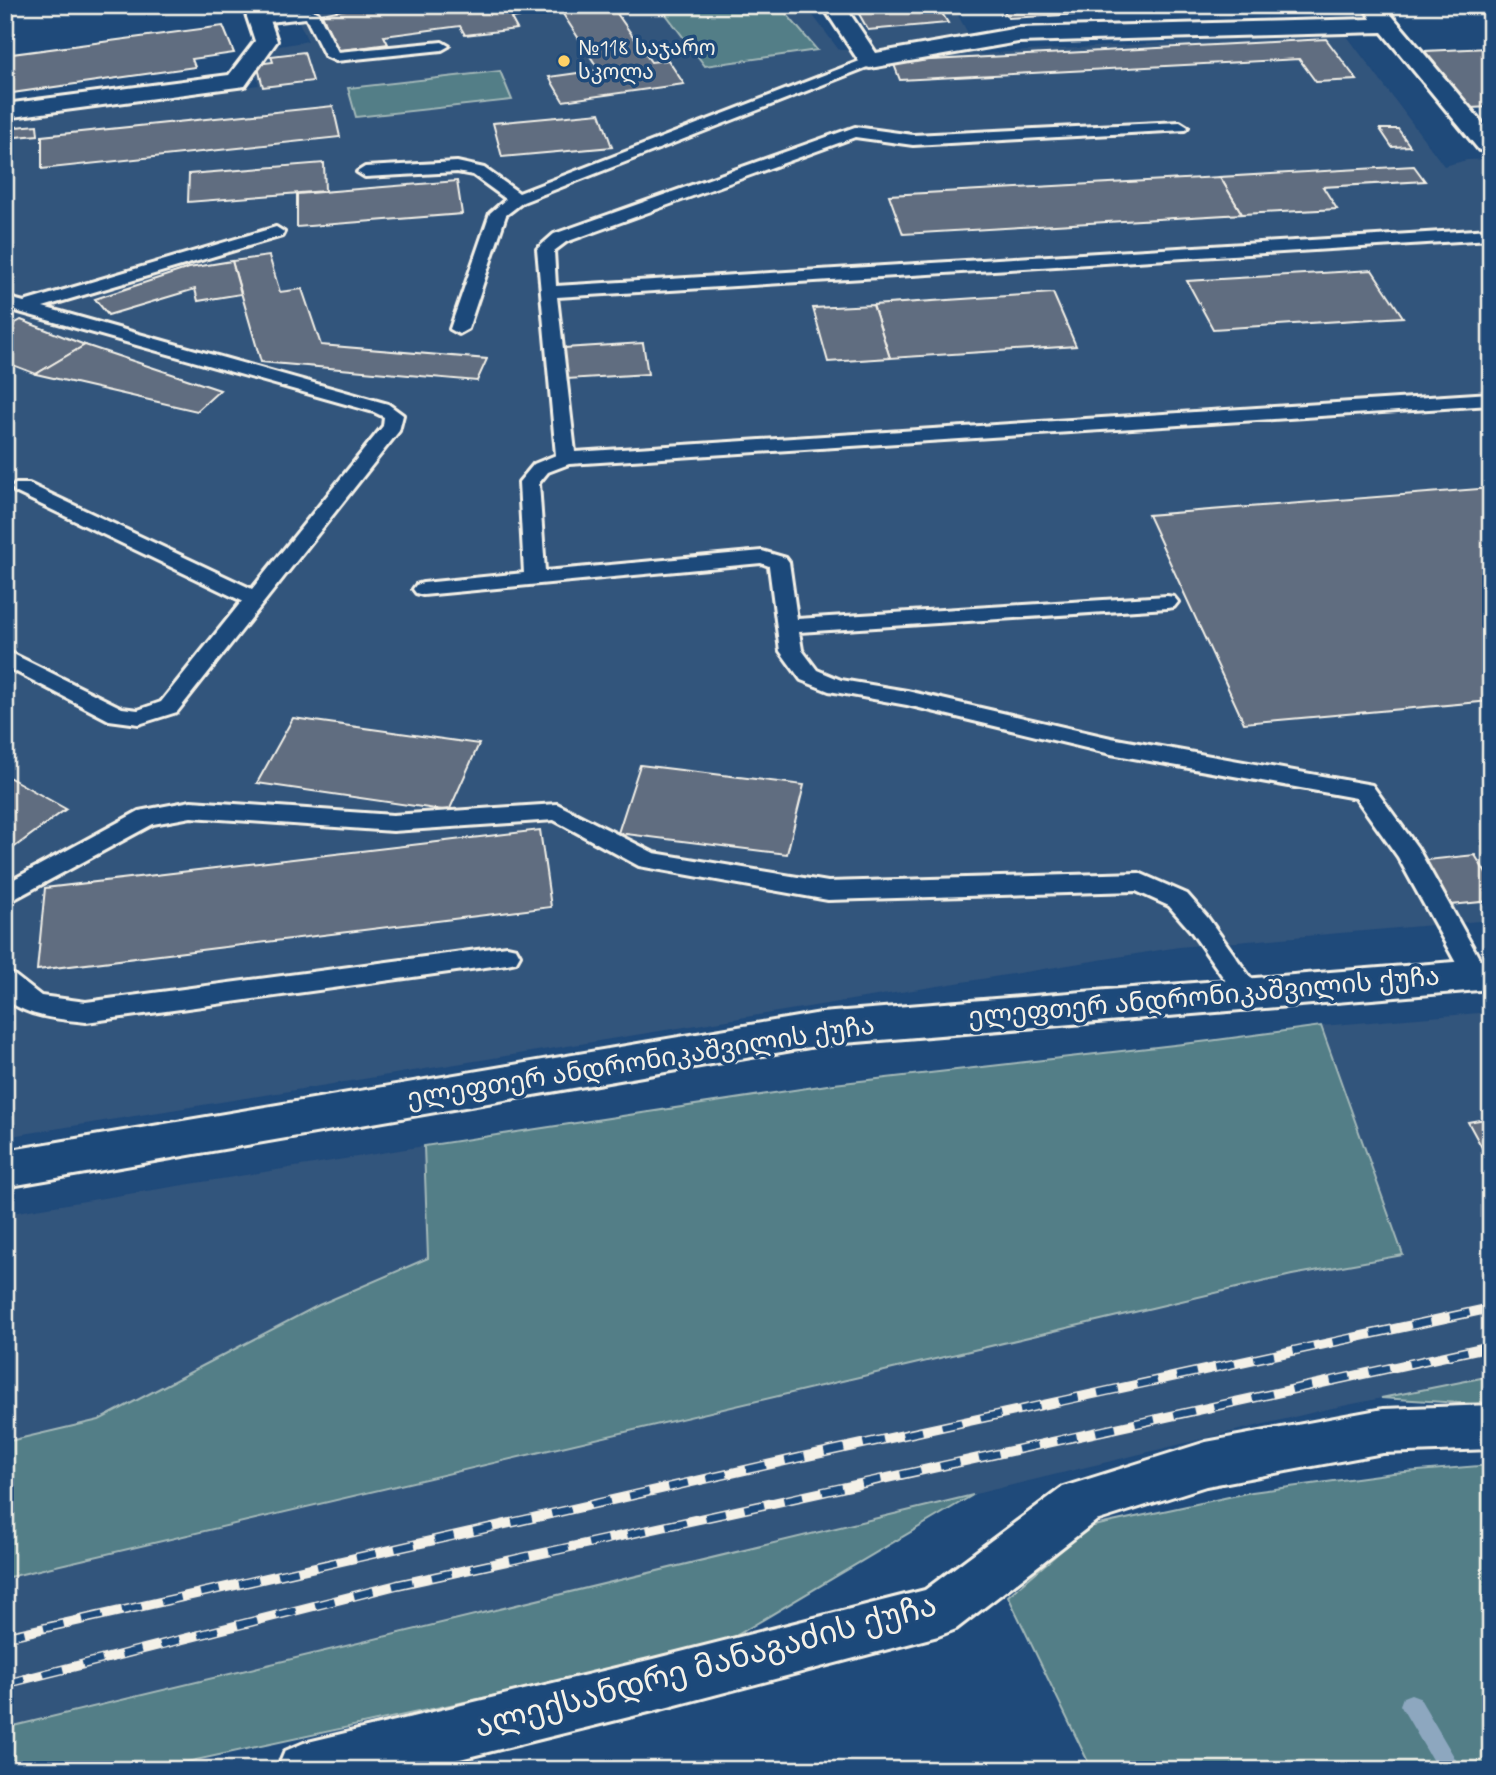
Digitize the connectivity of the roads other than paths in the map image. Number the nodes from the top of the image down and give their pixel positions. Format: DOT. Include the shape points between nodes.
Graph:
graph roads {
  1 [pos="833,5"];
  2 [pos="1371,5"];
  3 [pos="256,12"];
  4 [pos="1388,25"];
  5 [pos="442,46"];
  6 [pos="870,61"];
  7 [pos="5,111"];
  8 [pos="1180,127"];
  9 [pos="1491,145"];
  10 [pos="365,172"];
  11 [pos="517,199"];
  12 [pos="276,232"];
  13 [pos="1491,234"];
  14 [pos="548,292"];
  15 [pos="5,302"];
  16 [pos="25,307"];
  17 [pos="459,329"];
  18 [pos="1491,399"];
  19 [pos="566,458"];
  20 [pos="22,488"];
  21 [pos="534,579"];
  22 [pos="423,589"];
  23 [pos="255,599"];
  24 [pos="1167,602"];
  25 [pos="788,626"];
  26 [pos="5,657"];
  27 [pos="5,895"];
  28 [pos="507,954"];
  29 [pos="1483,975"];
  30 [pos="5,982"];
  31 [pos="1249,994"];
  32 [pos="5,1169"];
  33 [pos="1491,1427"];
  34 [pos="304,1770"];
  1 -- 6 [label="street"];
  2 -- 4 [label="street"];
  3 -- 5 [label="lane" via="312,13 336,57"];
  3 -- 7 [label="street" via="266,41 237,81"];
  4 -- 6 [label="street" via="1018,35"];
  4 -- 9 [label="street"];
  6 -- 11 [label="lane"];
  8 -- 14 [label="lane" via="913,140 855,132 560,238 545,249"];
  10 -- 11 [label="lane" via="457,167 478,172"];
  11 -- 17 [label="lane" via="498,213"];
  12 -- 16 [label="lane"];
  13 -- 14 [label="lane"];
  14 -- 19 [label="lane"];
  15 -- 16 [label="lane"];
  16 -- 23 [label="lane" via="394,415 392,427"];
  18 -- 19 [label="lane"];
  19 -- 21 [label="lane" via="541,468 529,482"];
  20 -- 23 [label="lane"];
  21 -- 22 [label="lane"];
  21 -- 25 [label="lane" via="762,557 779,562"];
  23 -- 26 [label="lane" via="169,707 139,717 117,715"];
  24 -- 25 [label="lane"];
  25 -- 29 [label="lane" via="791,651 809,676 837,686 1111,746 1364,791"];
  27 -- 31 [label="lane" via="147,817 191,809 393,823 557,812 648,860 828,891 1139,882 1178,901"];
  28 -- 30 [label="lane" via="86,1012 42,1007 16,996"];
  29 -- 31 [label="street, ელეფთერ ანდრონიკაშვილის ქუჩა"];
  31 -- 32 [label="street, ელეფთერ ანდრონიკაშვილის ქუჩა" via="821,1029"];
  33 -- 34 [label="street, ალექსანდრე მანაგაძის ქუჩა" via="1383,1431 1206,1464 1081,1503 938,1611"];
}
